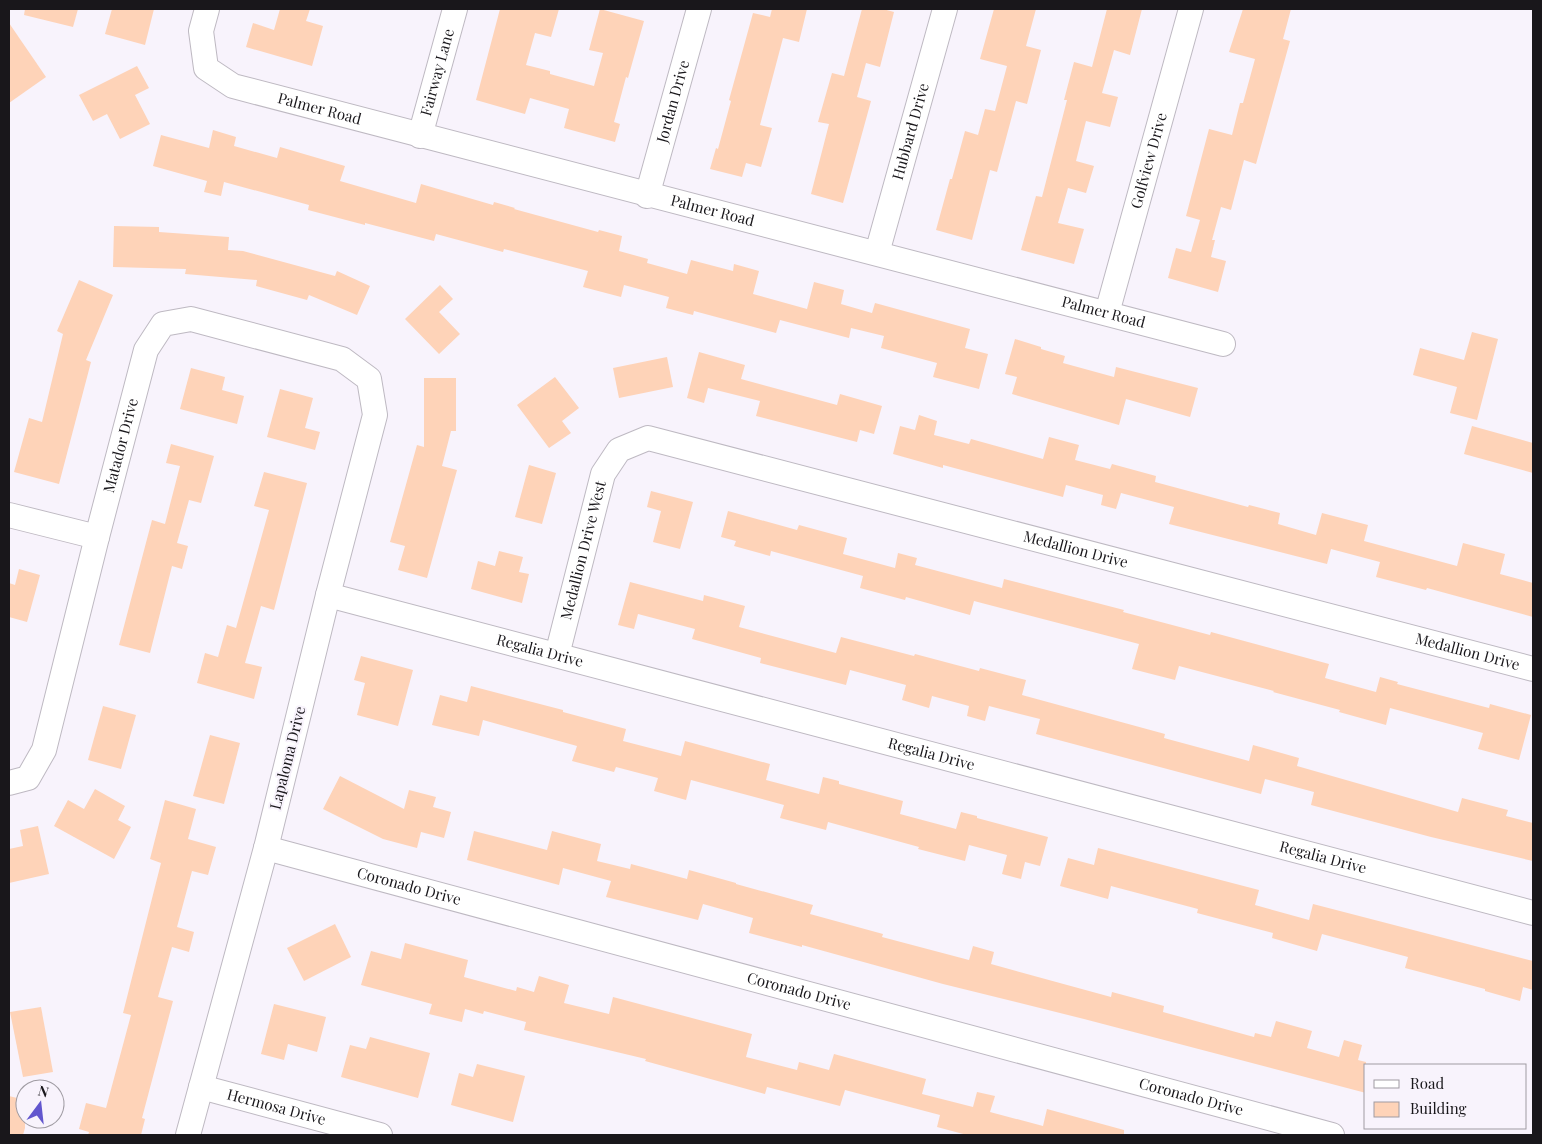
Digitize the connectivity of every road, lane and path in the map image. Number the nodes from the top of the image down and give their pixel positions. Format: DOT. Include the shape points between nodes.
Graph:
graph roads {
  1 [pos="207,9"];
  2 [pos="455,9"];
  3 [pos="699,9"];
  4 [pos="944,9"];
  5 [pos="1191,9"];
  6 [pos="420,136"];
  7 [pos="647,196"];
  8 [pos="877,253"];
  9 [pos="1107,313"];
  10 [pos="1223,344"];
  11 [pos="369,379"];
  12 [pos="620,450"];
  13 [pos="9,515"];
  14 [pos="97,537"];
  15 [pos="328,596"];
  16 [pos="557,655"];
  17 [pos="1533,670"];
  18 [pos="18,781"];
  19 [pos="266,848"];
  20 [pos="1533,913"];
  21 [pos="200,1087"];
  22 [pos="188,1135"];
  23 [pos="380,1135"];
  24 [pos="1332,1135"];
  1 -- 6 [label="street, Palmer Road" via="201,31 206,68 233,86"];
  2 -- 6 [label="street, Fairway Lane"];
  3 -- 7 [label="street, Jordan Drive"];
  4 -- 8 [label="street, Hubbard Drive"];
  5 -- 9 [label="street, Golfview Drive"];
  6 -- 7 [label="street, Palmer Road"];
  7 -- 8 [label="street, Palmer Road"];
  8 -- 9 [label="street, Palmer Road"];
  9 -- 10 [label="street, Palmer Road"];
  11 -- 14 [label="street, Matador Drive" via="342,359 191,319 164,324 146,350"];
  11 -- 15 [label="street, Lapaloma Drive" via="375,416"];
  12 -- 16 [label="street, Medallion Drive West" via="603,474"];
  12 -- 17 [label="street, Medallion Drive" via="648,438"];
  13 -- 14 [label="street"];
  14 -- 18 [label="street, Matador Drive" via="44,750"];
  15 -- 16 [label="street, Regalia Drive"];
  15 -- 19 [label="street, Lapaloma Drive"];
  16 -- 20 [label="street, Regalia Drive"];
  19 -- 21 [label="street, Lapaloma Drive"];
  19 -- 24 [label="street, Coronado Drive"];
  21 -- 22 [label="street, Lapaloma Drive"];
  21 -- 23 [label="street, Hermosa Drive"];
}
